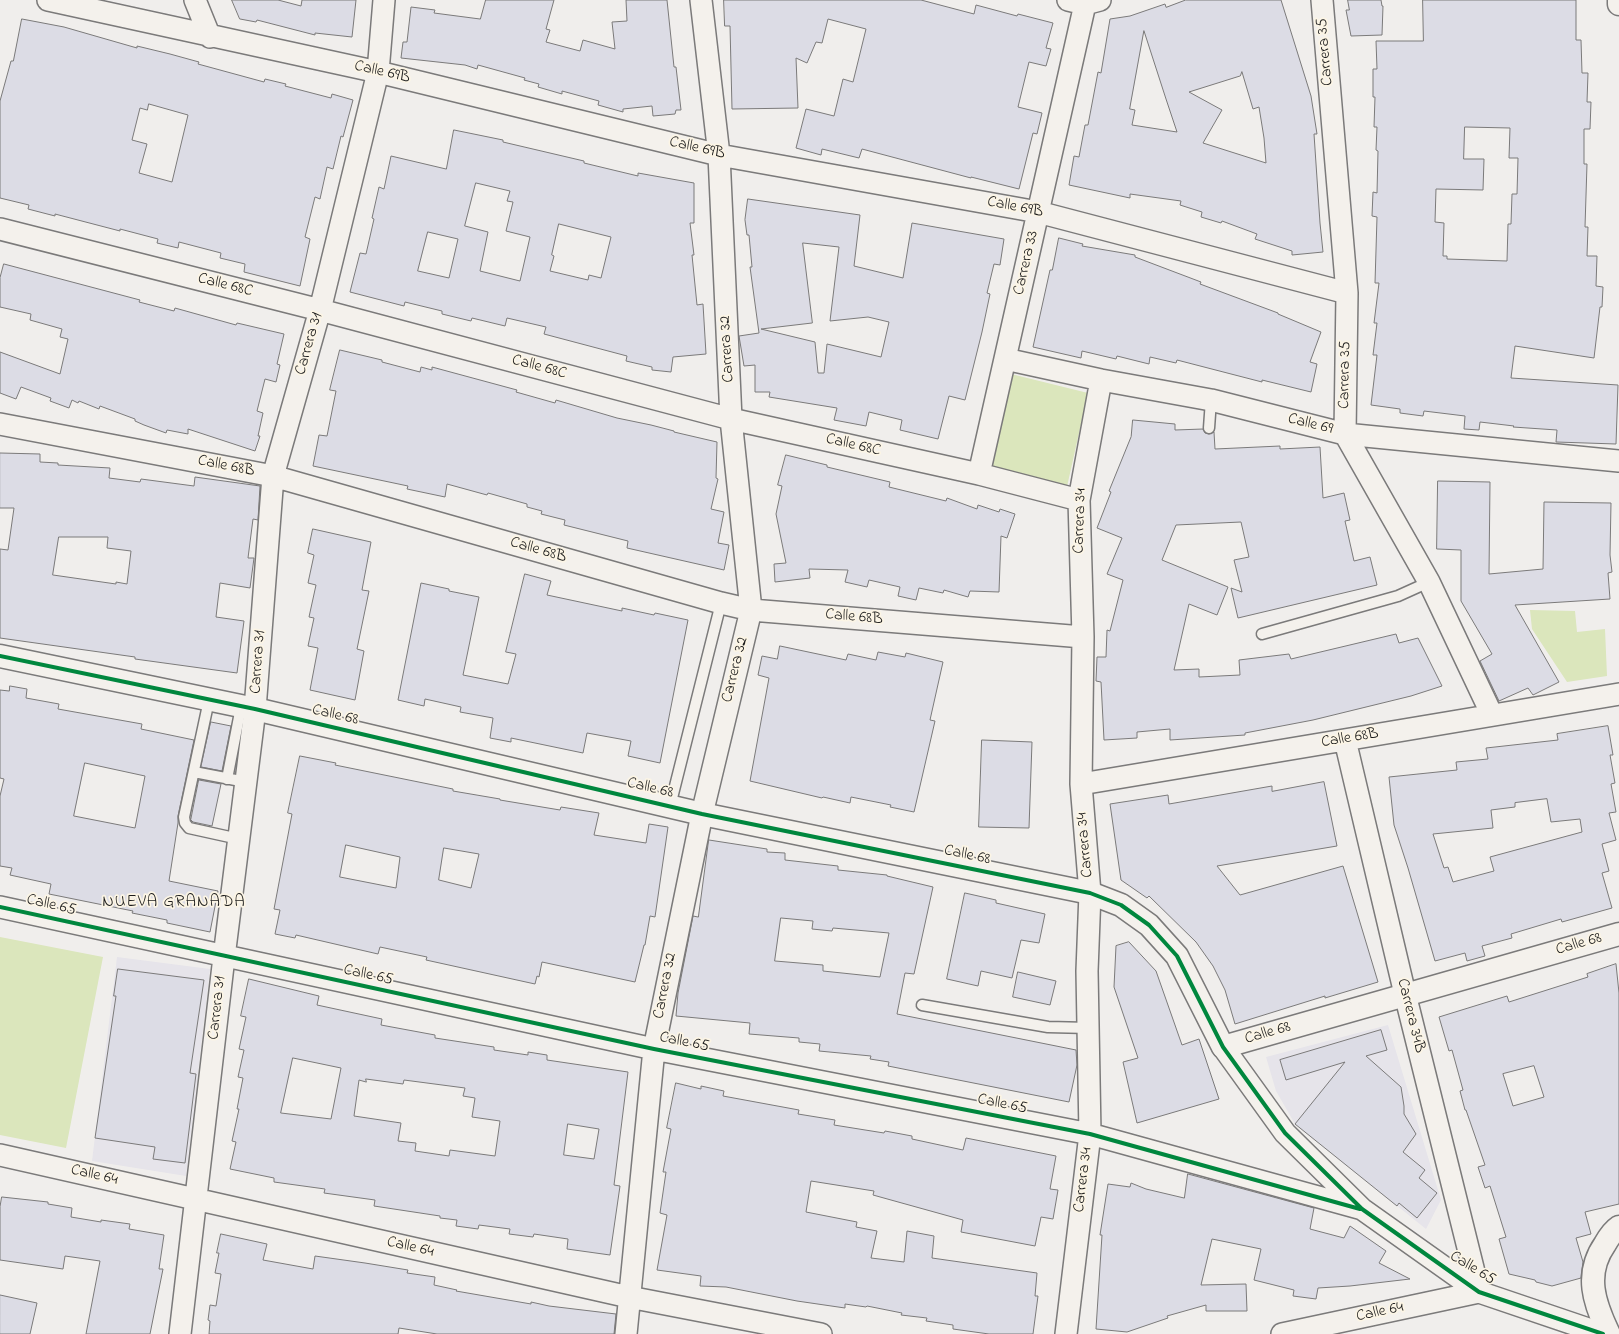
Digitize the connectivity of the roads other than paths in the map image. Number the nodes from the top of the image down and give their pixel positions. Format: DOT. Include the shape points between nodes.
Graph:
graph roads {
  1 [pos="48,0"];
  2 [pos="195,0"];
  3 [pos="384,0"];
  4 [pos="702,0"];
  5 [pos="1322,0"];
  6 [pos="1619,0"];
  7 [pos="1084,1"];
  8 [pos="1619,4"];
  9 [pos="210,37"];
  10 [pos="378,72"];
  11 [pos="719,155"];
  12 [pos="1038,212"];
  13 [pos="0,229"];
  14 [pos="1347,293"];
  15 [pos="320,310"];
  16 [pos="1005,359"];
  17 [pos="1101,380"];
  18 [pos="1211,400"];
  19 [pos="731,419"];
  20 [pos="0,424"];
  21 [pos="1209,428"];
  22 [pos="1345,434"];
  23 [pos="1619,461"];
  24 [pos="979,474"];
  25 [pos="273,476"];
  26 [pos="1079,500"];
  27 [pos="1429,582"];
  28 [pos="721,603"];
  29 [pos="751,610"];
  30 [pos="1262,634"];
  31 [pos="1083,637"];
  32 [pos="0,656"];
  33 [pos="1619,694"];
  34 [pos="209,700"];
  35 [pos="248,708"];
  36 [pos="1492,715"];
  37 [pos="1345,740"];
  38 [pos="194,772"];
  39 [pos="237,780"];
  40 [pos="1081,784"];
  41 [pos="670,806"];
  42 [pos="702,814"];
  43 [pos="239,839"];
  44 [pos="1090,893"];
  45 [pos="0,907"];
  46 [pos="1619,934"];
  47 [pos="224,957"];
  48 [pos="1405,994"];
  49 [pos="922,1005"];
  50 [pos="1089,1028"];
  51 [pos="1223,1047"];
  52 [pos="654,1049"];
  53 [pos="1090,1134"];
  54 [pos="0,1155"];
  55 [pos="196,1199"];
  56 [pos="1362,1209"];
  57 [pos="1619,1227"];
  58 [pos="1479,1292"];
  59 [pos="629,1297"];
  60 [pos="180,1334"];
  61 [pos="626,1334"];
  62 [pos="821,1334"];
  63 [pos="1066,1334"];
  64 [pos="1282,1334"];
  65 [pos="1603,1334"];
  66 [pos="1609,1334"];
  1 -- 9 [label="street, Calle 69B"];
  2 -- 9 [label="street"];
  3 -- 10 [label="street, Carrera 31"];
  4 -- 11 [label="street, Carrera 32"];
  5 -- 14 [label="street, Carrera 35"];
  6 -- 8 [label="street"];
  7 -- 12 [label="street, Carrera 33"];
  9 -- 10 [label="street, Calle 69B"];
  10 -- 11 [label="street, Calle 69B"];
  10 -- 15 [label="street, Carrera 31"];
  11 -- 12 [label="street, Calle 69B"];
  11 -- 19 [label="street, Carrera 32"];
  12 -- 14 [label="street, Calle 69B"];
  12 -- 16 [label="street, Carrera 33"];
  13 -- 15 [label="street, Calle 68C"];
  14 -- 22 [label="street, Carrera 35"];
  15 -- 19 [label="street, Calle 68C"];
  15 -- 25 [label="street, Carrera 31"];
  16 -- 17 [label="street, Calle 69"];
  16 -- 24 [label="street, Carrera 33"];
  17 -- 18 [label="street, Calle 69"];
  17 -- 26 [label="street, Carrera 34"];
  18 -- 21 [label="lane"];
  18 -- 22 [label="street, Calle 69"];
  19 -- 24 [label="street, Calle 68C"];
  19 -- 29 [label="street, Carrera 32"];
  20 -- 25 [label="street, Calle 68B"];
  22 -- 23 [label="street, Calle 69"];
  22 -- 27 [label="street"];
  24 -- 26 [label="street, Calle 68C"];
  25 -- 28 [label="street, Calle 68B"];
  25 -- 35 [label="street, Carrera 31"];
  26 -- 31 [label="street, Carrera 34"];
  27 -- 30 [label="lane" via="1398,596"];
  27 -- 36 [label="street"];
  28 -- 29 [label="street, Calle 68B"];
  28 -- 41 [label="lane"];
  29 -- 31 [label="street, Calle 68B"];
  29 -- 42 [label="street, Carrera 32"];
  31 -- 40 [label="street, Carrera 34"];
  32 -- 34 [label="street, Calle 68"];
  33 -- 36 [label="street, Calle 68B"];
  34 -- 35 [label="street, Calle 68"];
  34 -- 38 [label="lane"];
  35 -- 39 [label="street, Carrera 31"];
  35 -- 41 [label="street, Calle 68"];
  36 -- 37 [label="street, Calle 68B"];
  37 -- 40 [label="street, Calle 68B"];
  37 -- 48 [label="street, Carrera 34B"];
  38 -- 39 [label="lane"];
  38 -- 43 [label="lane" via="184,816 185,823 189,828"];
  39 -- 43 [label="street, Carrera 31"];
  40 -- 44 [label="street, Carrera 34"];
  41 -- 42 [label="street, Calle 68"];
  42 -- 44 [label="street, Calle 68"];
  42 -- 52 [label="street, Carrera 32"];
  43 -- 47 [label="street, Carrera 31"];
  44 -- 50 [label="street, Carrera 34" via="1087,971"];
  44 -- 51 [label="street, Calle 68" via="1121,905 1149,925 1176,956"];
  45 -- 47 [label="street, Calle 65"];
  46 -- 48 [label="street, Calle 68"];
  47 -- 52 [label="street, Calle 65"];
  47 -- 55 [label="street, Carrera 31"];
  48 -- 51 [label="street, Calle 68"];
  48 -- 58 [label="street, Carrera 34B"];
  49 -- 50 [label="lane" via="1048,1027"];
  50 -- 53 [label="street, Carrera 34"];
  51 -- 56 [label="street, Calle 65" via="1285,1132"];
  52 -- 53 [label="street, Calle 65"];
  52 -- 59 [label="street, Carrera 32"];
  53 -- 56 [label="street, Calle 65"];
  53 -- 63 [label="street, Carrera 34"];
  54 -- 55 [label="street, Calle 64"];
  55 -- 59 [label="street, Calle 64"];
  55 -- 60 [label="street, Carrera 31"];
  56 -- 58 [label="street, Calle 65"];
  57 -- 66 [label="street" via="1614,1230 1598,1254 1592,1279 1597,1310"];
  58 -- 64 [label="street, Calle 64"];
  58 -- 65 [label="street, Calle 65"];
  59 -- 61 [label="street, Carrera 32"];
  59 -- 62 [label="street, Calle 64"];
}
